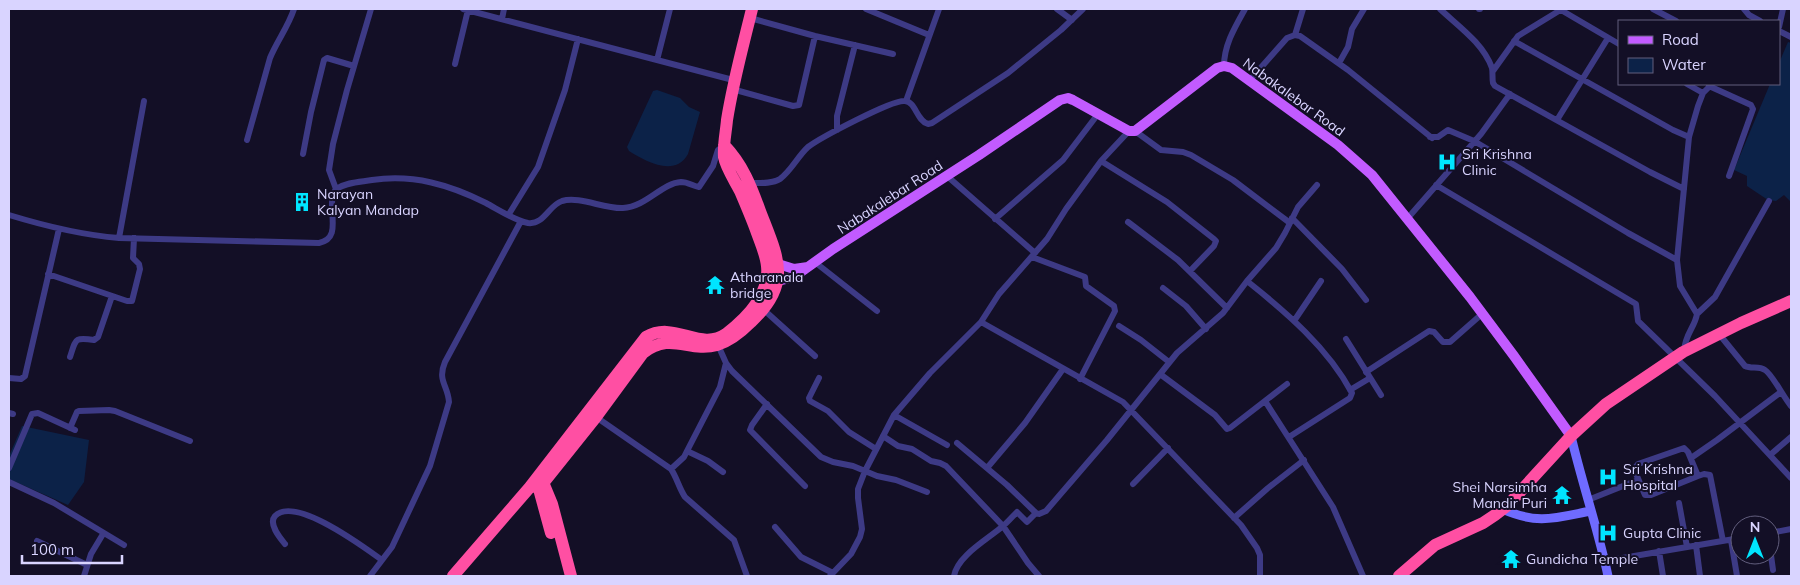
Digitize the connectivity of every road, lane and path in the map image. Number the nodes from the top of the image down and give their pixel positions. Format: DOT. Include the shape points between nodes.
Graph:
graph roads {
  1 [pos="294,9"];
  2 [pos="371,9"];
  3 [pos="466,9"];
  4 [pos="504,9"];
  5 [pos="670,9"];
  6 [pos="866,9"];
  7 [pos="939,9"];
  8 [pos="1058,9"];
  9 [pos="1083,9"];
  10 [pos="1245,9"];
  11 [pos="1303,9"];
  12 [pos="1364,9"];
  13 [pos="1440,9"];
  14 [pos="1561,9"];
  15 [pos="1654,9"];
  16 [pos="1744,9"];
  17 [pos="1783,9"];
  18 [pos="751,13"];
  19 [pos="502,19"];
  20 [pos="1072,20"];
  21 [pos="1674,20"];
  22 [pos="1758,20"];
  23 [pos="1780,22"];
  24 [pos="929,35"];
  25 [pos="1295,35"];
  26 [pos="815,36"];
  27 [pos="1608,38"];
  28 [pos="578,39"];
  29 [pos="1514,41"];
  30 [pos="1618,43"];
  31 [pos="855,45"];
  32 [pos="893,54"];
  33 [pos="657,60"];
  34 [pos="1339,63"];
  35 [pos="455,64"];
  36 [pos="354,66"];
  37 [pos="1224,66"];
  38 [pos="1493,71"];
  39 [pos="1582,78"];
  40 [pos="1249,81"];
  41 [pos="733,85"];
  42 [pos="1690,85"];
  43 [pos="1710,85"];
  44 [pos="1704,93"];
  45 [pos="1510,94"];
  46 [pos="906,101"];
  47 [pos="144,102"];
  48 [pos="1098,114"];
  49 [pos="1557,120"];
  50 [pos="836,130"];
  51 [pos="1132,131"];
  52 [pos="1689,137"];
  53 [pos="247,140"];
  54 [pos="1474,141"];
  55 [pos="724,145"];
  56 [pos="303,154"];
  57 [pos="1101,162"];
  58 [pos="947,176"];
  59 [pos="1729,176"];
  60 [pos="750,183"];
  61 [pos="1317,185"];
  62 [pos="1436,185"];
  63 [pos="336,189"];
  64 [pos="1684,189"];
  65 [pos="1769,202"];
  66 [pos="755,212"];
  67 [pos="509,214"];
  68 [pos="9,215"];
  69 [pos="995,219"];
  70 [pos="1407,219"];
  71 [pos="521,221"];
  72 [pos="1291,221"];
  73 [pos="1128,222"];
  74 [pos="59,229"];
  75 [pos="119,238"];
  76 [pos="134,238"];
  77 [pos="768,247"];
  78 [pos="1034,255"];
  79 [pos="1677,260"];
  80 [pos="778,264"];
  81 [pos="813,265"];
  82 [pos="1190,271"];
  83 [pos="48,274"];
  84 [pos="1247,280"];
  85 [pos="1321,281"];
  86 [pos="772,282"];
  87 [pos="1163,288"];
  88 [pos="112,296"];
  89 [pos="1366,300"];
  90 [pos="1791,301"];
  91 [pos="1227,308"];
  92 [pos="764,310"];
  93 [pos="877,312"];
  94 [pos="1483,314"];
  95 [pos="1697,314"];
  96 [pos="1294,321"];
  97 [pos="981,322"];
  98 [pos="1119,326"];
  99 [pos="1206,329"];
  100 [pos="1719,334"];
  101 [pos="1346,339"];
  102 [pos="649,341"];
  103 [pos="718,345"];
  104 [pos="1679,354"];
  105 [pos="815,356"];
  106 [pos="70,357"];
  107 [pos="1169,362"];
  108 [pos="726,363"];
  109 [pos="1063,369"];
  110 [pos="1160,374"];
  111 [pos="1368,375"];
  112 [pos="9,378"];
  113 [pos="819,378"];
  114 [pos="1080,378"];
  115 [pos="1287,384"];
  116 [pos="1350,390"];
  117 [pos="1781,392"];
  118 [pos="1381,395"];
  119 [pos="1265,401"];
  120 [pos="767,404"];
  121 [pos="1791,406"];
  122 [pos="1130,409"];
  123 [pos="894,415"];
  124 [pos="596,416"];
  125 [pos="1739,423"];
  126 [pos="883,436"];
  127 [pos="1571,436"];
  128 [pos="1289,437"];
  129 [pos="1791,437"];
  130 [pos="190,441"];
  131 [pos="957,443"];
  132 [pos="947,445"];
  133 [pos="1168,448"];
  134 [pos="876,449"];
  135 [pos="687,451"];
  136 [pos="1770,455"];
  137 [pos="1691,458"];
  138 [pos="1304,460"];
  139 [pos="9,468"];
  140 [pos="987,468"];
  141 [pos="671,469"];
  142 [pos="865,471"];
  143 [pos="724,472"];
  144 [pos="1698,476"];
  145 [pos="1791,478"];
  146 [pos="1638,480"];
  147 [pos="9,482"];
  148 [pos="537,482"];
  149 [pos="1133,484"];
  150 [pos="805,486"];
  151 [pos="927,492"];
  152 [pos="1588,500"];
  153 [pos="1679,503"];
  154 [pos="1502,509"];
  155 [pos="1591,511"];
  156 [pos="1036,513"];
  157 [pos="1234,518"];
  158 [pos="775,526"];
  159 [pos="1003,526"];
  160 [pos="103,534"];
  161 [pos="1730,540"];
  162 [pos="37,541"];
  163 [pos="1723,541"];
  164 [pos="286,544"];
  165 [pos="124,545"];
  166 [pos="1696,545"];
  167 [pos="1686,547"];
  168 [pos="1659,552"];
  169 [pos="382,560"];
  170 [pos="1604,560"];
  171 [pos="87,565"];
  172 [pos="1772,565"];
  173 [pos="1773,570"];
  174 [pos="831,575"];
  175 [pos="84,576"];
  176 [pos="370,576"];
  177 [pos="454,576"];
  178 [pos="562,576"];
  179 [pos="570,576"];
  180 [pos="747,576"];
  181 [pos="954,576"];
  182 [pos="1039,576"];
  183 [pos="1260,576"];
  184 [pos="1363,576"];
  185 [pos="1400,576"];
  186 [pos="1608,576"];
  187 [pos="1663,576"];
  188 [pos="1700,576"];
  1 -- 53 [label="street" via="270,58"];
  2 -- 36 [label="street"];
  3 -- 19 [label="street"];
  3 -- 35 [label="street"];
  4 -- 19 [label="street"];
  5 -- 33 [label="street"];
  6 -- 24 [label="street"];
  7 -- 24 [label="street"];
  8 -- 20 [label="street"];
  9 -- 20 [label="street"];
  10 -- 37 [label="street" via="1224,52"];
  11 -- 25 [label="street"];
  12 -- 34 [label="street"];
  13 -- 38 [label="street" via="1478,44"];
  14 -- 27 [label="street"];
  14 -- 29 [label="street"];
  15 -- 21 [label="street"];
  16 -- 22 [label="street"];
  17 -- 23 [label="street"];
  18 -- 26 [label="street"];
  18 -- 41 [label="highway"];
  19 -- 28 [label="street"];
  20 -- 46 [label="street" via="1008,73 932,123 920,120"];
  24 -- 46 [label="street"];
  25 -- 34 [label="street"];
  25 -- 40 [label="street" via="1287,38"];
  26 -- 31 [label="street"];
  26 -- 41 [label="street" via="799,105"];
  27 -- 30 [label="street"];
  27 -- 39 [label="street"];
  28 -- 33 [label="street"];
  28 -- 67 [label="street" via="565,90 540,161"];
  29 -- 38 [label="street"];
  29 -- 39 [label="street"];
  31 -- 32 [label="street"];
  31 -- 50 [label="street"];
  33 -- 41 [label="street"];
  34 -- 54 [label="street" via="1432,139 1448,130"];
  36 -- 56 [label="street" via="327,58 324,60"];
  36 -- 63 [label="street" via="330,159"];
  37 -- 40 [label="main road, Nabakalebar Road"];
  37 -- 51 [label="main road, Nabakalebar Road"];
  38 -- 45 [label="street" via="1493,84"];
  39 -- 49 [label="street"];
  39 -- 52 [label="street"];
  40 -- 70 [label="main road, Nabakalebar Road" via="1357,161"];
  41 -- 55 [label="highway"];
  42 -- 44 [label="street"];
  43 -- 44 [label="street"];
  43 -- 59 [label="street" via="1752,106"];
  44 -- 52 [label="street" via="1692,120"];
  45 -- 49 [label="street"];
  45 -- 54 [label="street"];
  46 -- 50 [label="street" via="896,102"];
  47 -- 75 [label="street"];
  48 -- 51 [label="main road, Nabakalebar Road"];
  48 -- 58 [label="main road, Nabakalebar Road" via="1073,100 1063,99"];
  48 -- 69 [label="street" via="1063,160"];
  49 -- 64 [label="street"];
  50 -- 60 [label="street" via="808,148 779,179"];
  51 -- 57 [label="street"];
  51 -- 72 [label="street" via="1161,150 1187,153"];
  52 -- 64 [label="street"];
  54 -- 62 [label="street"];
  54 -- 79 [label="street"];
  55 -- 60 [label="highway"];
  55 -- 66 [label="highway" via="724,159"];
  55 -- 71 [label="street" via="718,150 713,166 699,187 687,183 674,184 643,203 623,208 563,201 537,222"];
  57 -- 78 [label="street"];
  57 -- 82 [label="street" via="1167,202 1214,239 1214,246"];
  58 -- 69 [label="street"];
  58 -- 81 [label="main road, Nabakalebar Road"];
  60 -- 66 [label="highway"];
  61 -- 72 [label="street" via="1302,201"];
  62 -- 70 [label="street"];
  62 -- 104 [label="street" via="1634,302 1638,307 1638,321"];
  63 -- 67 [label="street" via="348,183 385,178 423,180 467,194"];
  63 -- 76 [label="street" via="332,202 333,229 324,242"];
  64 -- 79 [label="street"];
  65 -- 95 [label="street" via="1714,297"];
  66 -- 77 [label="highway"];
  67 -- 71 [label="street"];
  68 -- 74 [label="street"];
  69 -- 78 [label="street"];
  70 -- 94 [label="main road, Nabakalebar Road"];
  71 -- 169 [label="street" via="442,370 442,382 449,396 448,410 430,466 392,547"];
  72 -- 84 [label="street" via="1276,248"];
  72 -- 89 [label="street" via="1342,269"];
  73 -- 82 [label="street"];
  74 -- 75 [label="street"];
  74 -- 83 [label="street"];
  75 -- 76 [label="street"];
  76 -- 88 [label="street" via="133,258 140,269 133,299 130,302"];
  77 -- 80 [label="highway"];
  77 -- 86 [label="highway" via="767,265"];
  78 -- 97 [label="street" via="999,294"];
  78 -- 114 [label="street" via="1085,277 1086,286 1114,306 1115,311"];
  79 -- 95 [label="street" via="1680,286"];
  80 -- 81 [label="main road" via="794,268"];
  80 -- 86 [label="highway"];
  81 -- 86 [label="main road, Nabakalebar Road" via="794,278"];
  81 -- 93 [label="street"];
  82 -- 91 [label="street"];
  83 -- 88 [label="street"];
  83 -- 112 [label="street" via="24,376 21,379"];
  84 -- 91 [label="street"];
  84 -- 96 [label="street"];
  85 -- 96 [label="street"];
  86 -- 92 [label="highway" via="775,292"];
  86 -- 102 [label="highway" via="755,306 724,335 701,339 663,330 654,332"];
  87 -- 99 [label="street" via="1186,306"];
  88 -- 106 [label="street" via="98,337 75,341"];
  90 -- 100 [label="highway"];
  91 -- 99 [label="street"];
  92 -- 103 [label="highway" via="730,340"];
  92 -- 105 [label="street"];
  94 -- 111 [label="street" via="1450,342 1443,342 1429,331"];
  94 -- 127 [label="main road, Nabakalebar Road"];
  95 -- 104 [label="street"];
  96 -- 116 [label="street" via="1325,354"];
  97 -- 109 [label="street"];
  97 -- 123 [label="street" via="930,372"];
  98 -- 107 [label="street"];
  99 -- 107 [label="street"];
  100 -- 104 [label="highway"];
  100 -- 117 [label="street" via="1745,366 1764,370"];
  101 -- 111 [label="street"];
  102 -- 103 [label="highway" via="699,347"];
  102 -- 124 [label="highway"];
  102 -- 148 [label="highway"];
  103 -- 108 [label="street"];
  104 -- 125 [label="street"];
  104 -- 127 [label="highway" via="1606,404"];
  107 -- 110 [label="street"];
  108 -- 120 [label="street"];
  108 -- 135 [label="street" via="720,387"];
  109 -- 114 [label="street"];
  109 -- 140 [label="street" via="1025,423"];
  110 -- 119 [label="street" via="1215,415 1227,429"];
  110 -- 122 [label="street"];
  111 -- 116 [label="street"];
  111 -- 118 [label="street"];
  113 -- 134 [label="street" via="810,394 810,401 828,411 855,437"];
  114 -- 122 [label="street" via="1111,394"];
  115 -- 119 [label="street"];
  116 -- 128 [label="street" via="1350,398"];
  117 -- 121 [label="street"];
  117 -- 125 [label="street"];
  119 -- 128 [label="street"];
  120 -- 142 [label="street" via="821,458"];
  120 -- 150 [label="street" via="750,430"];
  122 -- 133 [label="street"];
  122 -- 156 [label="street" via="1046,511"];
  123 -- 126 [label="street"];
  123 -- 132 [label="street"];
  124 -- 141 [label="street"];
  124 -- 148 [label="highway"];
  125 -- 136 [label="street"];
  125 -- 137 [label="street"];
  126 -- 134 [label="street"];
  126 -- 159 [label="street" via="931,462 943,464"];
  127 -- 152 [label="main road"];
  127 -- 154 [label="highway"];
  128 -- 138 [label="street"];
  129 -- 136 [label="street"];
  130 -- 139 [label="street" via="109,410 77,412 72,429 38,413 32,414"];
  131 -- 140 [label="street"];
  133 -- 149 [label="street"];
  133 -- 157 [label="street"];
  134 -- 142 [label="street"];
  135 -- 141 [label="street"];
  135 -- 143 [label="street"];
  136 -- 145 [label="street"];
  137 -- 144 [label="street"];
  137 -- 146 [label="street" via="1686,449 1681,448 1638,464 1634,469"];
  138 -- 157 [label="street"];
  138 -- 184 [label="street" via="1333,507"];
  140 -- 156 [label="street"];
  141 -- 180 [label="street" via="685,497 734,540"];
  142 -- 151 [label="street"];
  142 -- 174 [label="street" via="857,494 862,518 860,537 851,554"];
  144 -- 146 [label="street" via="1648,496"];
  144 -- 163 [label="street" via="1710,475"];
  146 -- 152 [label="street"];
  147 -- 160 [label="street" via="54,503"];
  148 -- 177 [label="highway"];
  148 -- 178 [label="highway"];
  148 -- 179 [label="highway" via="552,504"];
  152 -- 155 [label="main road"];
  153 -- 167 [label="street"];
  154 -- 155 [label="main road" via="1520,517 1541,519"];
  154 -- 185 [label="highway" via="1483,523 1435,545"];
  155 -- 170 [label="main road"];
  156 -- 159 [label="street" via="1027,522 1017,512"];
  157 -- 183 [label="street" via="1257,548"];
  158 -- 174 [label="street" via="801,557"];
  159 -- 181 [label="street" via="975,547 955,570"];
  159 -- 182 [label="street"];
  160 -- 165 [label="street"];
  160 -- 171 [label="street"];
  161 -- 163 [label="street"];
  162 -- 171 [label="street"];
  163 -- 166 [label="street"];
  164 -- 169 [label="street" via="275,530 273,520 283,512 295,511 339,531"];
  166 -- 167 [label="street"];
  166 -- 188 [label="street"];
  167 -- 168 [label="street"];
  168 -- 170 [label="street"];
  168 -- 187 [label="street"];
  169 -- 176 [label="street"];
  170 -- 186 [label="main road"];
  171 -- 175 [label="street"];
  172 -- 173 [label="street"];
}
